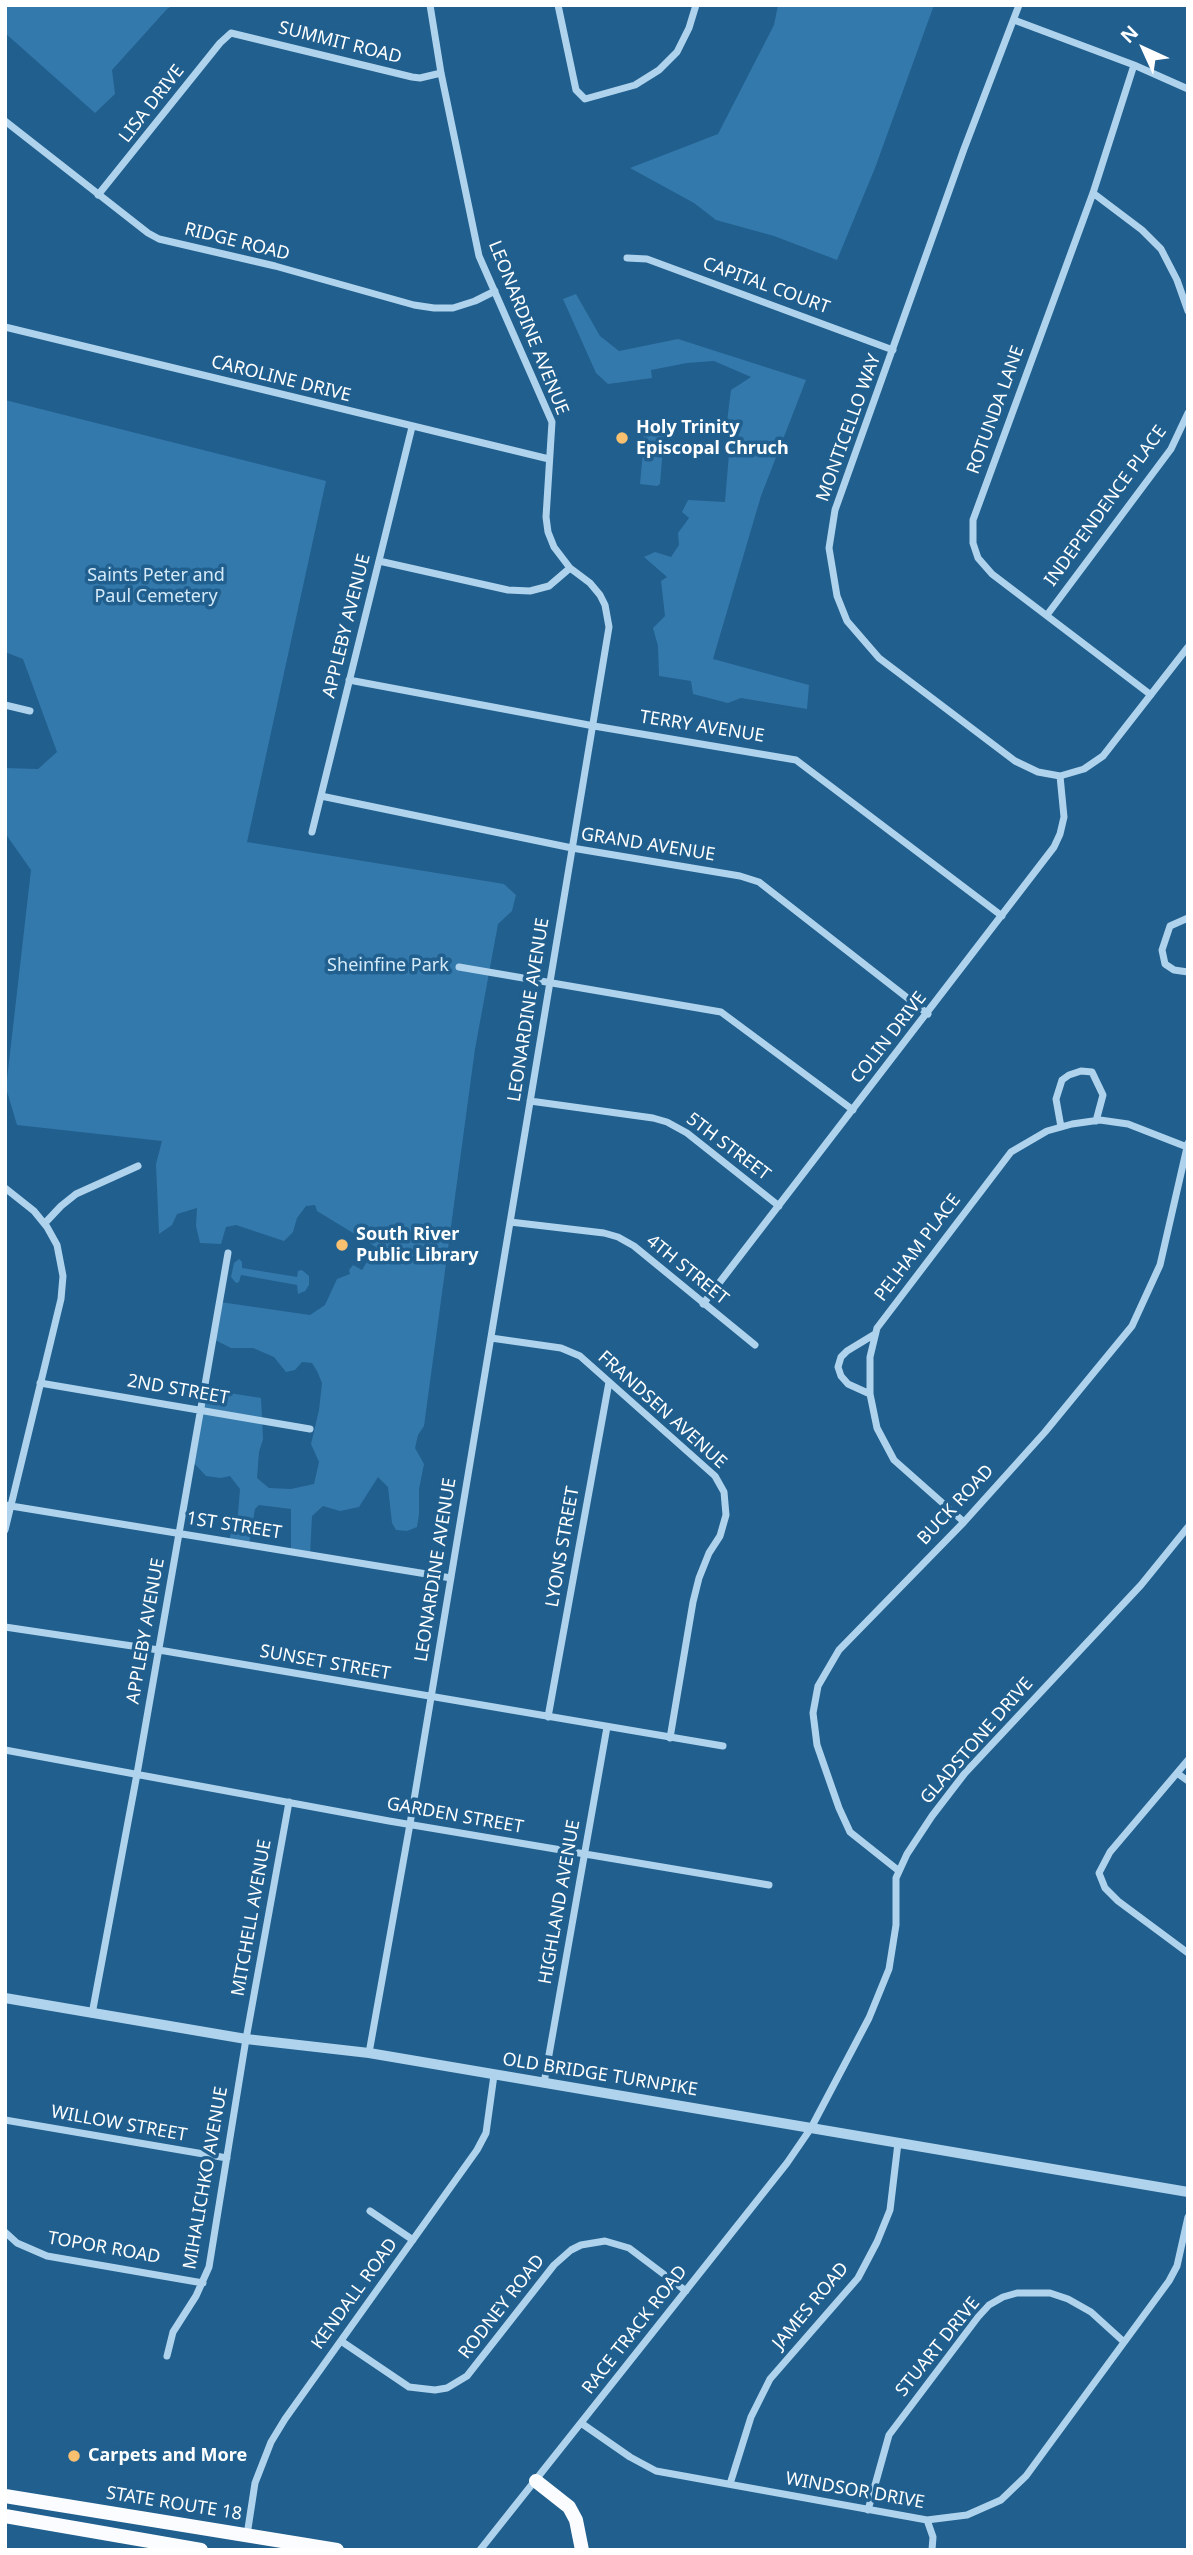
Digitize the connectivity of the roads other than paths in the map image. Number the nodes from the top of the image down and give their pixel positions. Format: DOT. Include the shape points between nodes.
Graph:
graph roads {
  1 [pos="430,5"];
  2 [pos="558,5"];
  3 [pos="696,5"];
  4 [pos="1020,5"];
  5 [pos="1014,20"];
  6 [pos="231,33"];
  7 [pos="1134,65"];
  8 [pos="441,73"];
  9 [pos="1188,89"];
  10 [pos="5,121"];
  11 [pos="1093,192"];
  12 [pos="98,195"];
  13 [pos="627,258"];
  14 [pos="495,291"];
  15 [pos="1188,312"];
  16 [pos="5,327"];
  17 [pos="893,350"];
  18 [pos="1188,413"];
  19 [pos="412,427"];
  20 [pos="549,459"];
  21 [pos="379,561"];
  22 [pos="570,568"];
  23 [pos="1047,615"];
  24 [pos="1188,647"];
  25 [pos="349,680"];
  26 [pos="1151,695"];
  27 [pos="5,705"];
  28 [pos="30,711"];
  29 [pos="594,726"];
  30 [pos="1060,776"];
  31 [pos="321,796"];
  32 [pos="312,832"];
  33 [pos="572,848"];
  34 [pos="1002,916"];
  35 [pos="1188,918"];
  36 [pos="458,967"];
  37 [pos="1188,971"];
  38 [pos="550,982"];
  39 [pos="928,1014"];
  40 [pos="530,1101"];
  41 [pos="853,1110"];
  42 [pos="1096,1121"];
  43 [pos="1061,1127"];
  44 [pos="1187,1145"];
  45 [pos="138,1166"];
  46 [pos="5,1188"];
  47 [pos="779,1206"];
  48 [pos="510,1222"];
  49 [pos="45,1223"];
  50 [pos="228,1252"];
  51 [pos="703,1304"];
  52 [pos="875,1334"];
  53 [pos="491,1338"];
  54 [pos="755,1345"];
  55 [pos="40,1382"];
  56 [pos="609,1382"];
  57 [pos="870,1394"];
  58 [pos="200,1410"];
  59 [pos="310,1429"];
  60 [pos="8,1506"];
  61 [pos="964,1522"];
  62 [pos="1188,1527"];
  63 [pos="5,1530"];
  64 [pos="179,1533"];
  65 [pos="451,1578"];
  66 [pos="5,1627"];
  67 [pos="159,1650"];
  68 [pos="431,1697"];
  69 [pos="548,1717"];
  70 [pos="607,1727"];
  71 [pos="670,1738"];
  72 [pos="723,1746"];
  73 [pos="5,1750"];
  74 [pos="1188,1760"];
  75 [pos="1177,1773"];
  76 [pos="137,1774"];
  77 [pos="1188,1781"];
  78 [pos="289,1802"];
  79 [pos="410,1824"];
  80 [pos="585,1854"];
  81 [pos="899,1871"];
  82 [pos="769,1885"];
  83 [pos="1188,1953"];
  84 [pos="5,1998"];
  85 [pos="92,2014"];
  86 [pos="246,2039"];
  87 [pos="369,2053"];
  88 [pos="494,2075"];
  89 [pos="544,2083"];
  90 [pos="5,2120"];
  91 [pos="811,2128"];
  92 [pos="898,2143"];
  93 [pos="227,2158"];
  94 [pos="1188,2192"];
  95 [pos="370,2211"];
  96 [pos="1188,2217"];
  97 [pos="5,2232"];
  98 [pos="413,2240"];
  99 [pos="203,2283"];
  100 [pos="686,2291"];
  101 [pos="341,2341"];
  102 [pos="1124,2342"];
  103 [pos="167,2356"];
  104 [pos="581,2423"];
  105 [pos="536,2481"];
  106 [pos="730,2484"];
  107 [pos="5,2496"];
  108 [pos="868,2510"];
  109 [pos="5,2516"];
  110 [pos="927,2521"];
  111 [pos="247,2535"];
  112 [pos="201,2550"];
  113 [pos="337,2550"];
  114 [pos="480,2550"];
  115 [pos="582,2550"];
  116 [pos="932,2550"];
  1 -- 8 [label="street, LEONARDINE AVENUE"];
  2 -- 3 [label="street" via="576,90 585,99 635,85 659,70 677,52"];
  4 -- 5 [label="street, MONTICELLO WAY"];
  5 -- 7 [label="street"];
  5 -- 17 [label="street, MONTICELLO WAY"];
  6 -- 8 [label="street, SUMMIT ROAD" via="412,77"];
  6 -- 12 [label="street, LISA DRIVE"];
  7 -- 9 [label="street"];
  7 -- 11 [label="street, ROTUNDA LANE"];
  8 -- 14 [label="street, LEONARDINE AVENUE" via="472,229"];
  10 -- 12 [label="street, RIDGE ROAD"];
  11 -- 15 [label="street" via="1161,249"];
  11 -- 23 [label="street, ROTUNDA LANE" via="972,520 978,558"];
  12 -- 14 [label="street, RIDGE ROAD" via="159,239 414,305 453,308"];
  13 -- 17 [label="street, CAPITAL COURT" via="647,259"];
  14 -- 20 [label="street, LEONARDINE AVENUE" via="549,414"];
  16 -- 19 [label="street, CAROLINE DRIVE"];
  17 -- 30 [label="street, MONTICELLO WAY" via="835,510 829,548 837,596 847,621 878,659 1015,761"];
  18 -- 23 [label="street, INDEPENDENCE PLACE" via="1171,449"];
  19 -- 20 [label="street, CAROLINE DRIVE"];
  19 -- 21 [label="street, APPLEBY AVENUE"];
  20 -- 22 [label="street, LEONARDINE AVENUE" via="548,532"];
  21 -- 22 [label="street" via="530,591 550,586"];
  21 -- 25 [label="street, APPLEBY AVENUE"];
  22 -- 29 [label="street, LEONARDINE AVENUE" via="600,595 609,627"];
  23 -- 26 [label="street, ROTUNDA LANE"];
  24 -- 26 [label="street"];
  25 -- 29 [label="street, TERRY AVENUE"];
  25 -- 31 [label="street, APPLEBY AVENUE"];
  26 -- 30 [label="street" via="1103,756 1084,769"];
  27 -- 28 [label="street"];
  29 -- 33 [label="street, LEONARDINE AVENUE"];
  29 -- 34 [label="street, TERRY AVENUE" via="796,760"];
  30 -- 34 [label="street, COLIN DRIVE" via="1064,817 1060,834"];
  31 -- 32 [label="street, APPLEBY AVENUE"];
  31 -- 33 [label="street, GRAND AVENUE"];
  33 -- 38 [label="street, LEONARDINE AVENUE"];
  33 -- 39 [label="street, GRAND AVENUE" via="759,882"];
  34 -- 39 [label="street, COLIN DRIVE"];
  35 -- 37 [label="street" via="1170,926 1162,950 1165,964"];
  36 -- 38 [label="street"];
  38 -- 40 [label="street, LEONARDINE AVENUE"];
  38 -- 41 [label="street" via="721,1012"];
  39 -- 41 [label="street, COLIN DRIVE"];
  40 -- 47 [label="street, 5TH STREET" via="667,1122"];
  40 -- 48 [label="street, LEONARDINE AVENUE"];
  41 -- 47 [label="street, COLIN DRIVE"];
  42 -- 43 [label="street, PELHAM PLACE"];
  42 -- 43 [label="street" via="1103,1095 1092,1072 1081,1071 1062,1080 1056,1099"];
  42 -- 44 [label="street, PELHAM PLACE" via="1128,1124"];
  43 -- 52 [label="street, PELHAM PLACE" via="1047,1130 1011,1152 901,1293"];
  44 -- 61 [label="street, BUCK ROAD" via="1160,1265 1132,1326"];
  45 -- 49 [label="street" via="76,1194"];
  46 -- 49 [label="street"];
  47 -- 51 [label="street, COLIN DRIVE"];
  48 -- 51 [label="street, 4TH STREET" via="618,1237"];
  48 -- 53 [label="street, LEONARDINE AVENUE"];
  49 -- 55 [label="street" via="60,1255 63,1282"];
  50 -- 58 [label="street, APPLEBY AVENUE"];
  51 -- 54 [label="street, 4TH STREET"];
  52 -- 57 [label="street, PELHAM PLACE"];
  52 -- 57 [label="street" via="847,1351 838,1367 848,1384"];
  53 -- 56 [label="street, FRANDSEN AVENUE" via="561,1348 580,1356"];
  53 -- 65 [label="street, LEONARDINE AVENUE"];
  55 -- 58 [label="street, 2ND STREET"];
  55 -- 60 [label="street"];
  56 -- 69 [label="street, LYONS STREET"];
  56 -- 71 [label="street, FRANDSEN AVENUE" via="715,1476 724,1492 726,1515 720,1536 692,1602"];
  57 -- 61 [label="street, PELHAM PLACE" via="877,1428 894,1460"];
  58 -- 59 [label="street, 2ND STREET"];
  58 -- 64 [label="street, APPLEBY AVENUE"];
  60 -- 63 [label="street"];
  60 -- 64 [label="street, 1ST STREET"];
  61 -- 81 [label="street, BUCK ROAD" via="839,1650 818,1686 813,1713 817,1745 839,1808 850,1832"];
  62 -- 81 [label="street, GLADSTONE DRIVE" via="1141,1586 965,1773"];
  64 -- 65 [label="street, 1ST STREET"];
  64 -- 67 [label="street, APPLEBY AVENUE"];
  65 -- 68 [label="street, LEONARDINE AVENUE"];
  66 -- 67 [label="street, SUNSET STREET"];
  67 -- 68 [label="street, SUNSET STREET"];
  67 -- 76 [label="street, APPLEBY AVENUE"];
  68 -- 69 [label="street, SUNSET STREET"];
  68 -- 79 [label="street, LEONARDINE AVENUE"];
  69 -- 70 [label="street, SUNSET STREET"];
  70 -- 71 [label="street, SUNSET STREET"];
  70 -- 80 [label="street, HIGHLAND AVENUE"];
  71 -- 72 [label="street, SUNSET STREET"];
  73 -- 76 [label="street, GARDEN STREET"];
  74 -- 75 [label="street"];
  75 -- 77 [label="street"];
  75 -- 83 [label="street" via="1110,1852 1099,1873 1118,1901"];
  76 -- 78 [label="street, GARDEN STREET"];
  76 -- 85 [label="street, APPLEBY AVENUE"];
  78 -- 79 [label="street, GARDEN STREET"];
  78 -- 86 [label="street, MITCHELL AVENUE"];
  79 -- 80 [label="street, GARDEN STREET"];
  79 -- 87 [label="street, LEONARDINE AVENUE"];
  80 -- 82 [label="street, GARDEN STREET"];
  80 -- 89 [label="street, HIGHLAND AVENUE"];
  81 -- 91 [label="street, GLADSTONE DRIVE" via="889,1969 869,2018"];
  84 -- 85 [label="street, OLD BRIDGE TURNPIKE"];
  85 -- 86 [label="street, OLD BRIDGE TURNPIKE"];
  86 -- 87 [label="street, OLD BRIDGE TURNPIKE"];
  86 -- 93 [label="street, MIHALICHKO AVENUE"];
  87 -- 88 [label="street, OLD BRIDGE TURNPIKE"];
  88 -- 89 [label="street, OLD BRIDGE TURNPIKE"];
  88 -- 98 [label="street, KENDALL ROAD" via="486,2133"];
  89 -- 91 [label="street, OLD BRIDGE TURNPIKE"];
  90 -- 93 [label="street, WILLOW STREET"];
  91 -- 92 [label="street, OLD BRIDGE TURNPIKE"];
  91 -- 100 [label="street, RACE TRACK ROAD"];
  92 -- 94 [label="street, OLD BRIDGE TURNPIKE"];
  92 -- 106 [label="street, JAMES ROAD" via="890,2210 877,2242 858,2278 770,2379 751,2417"];
  93 -- 99 [label="street, MIHALICHKO AVENUE"];
  95 -- 98 [label="street"];
  96 -- 102 [label="street, WINDSOR DRIVE" via="1177,2266"];
  97 -- 99 [label="street, TOPOR ROAD" via="17,2243 47,2256"];
  98 -- 101 [label="street, KENDALL ROAD"];
  99 -- 103 [label="street, MIHALICHKO AVENUE" via="173,2332"];
  100 -- 101 [label="street, RODNEY ROAD" via="629,2248 605,2241 582,2245 554,2265 467,2376 435,2390 409,2387"];
  100 -- 104 [label="street, RACE TRACK ROAD"];
  101 -- 111 [label="street, KENDALL ROAD" via="271,2442 255,2483"];
  102 -- 108 [label="street, STUART DRIVE" via="1091,2312 1049,2293 1017,2293 989,2305 889,2435"];
  102 -- 110 [label="street, WINDSOR DRIVE" via="1011,2492 967,2515"];
  104 -- 105 [label="street, RACE TRACK ROAD"];
  104 -- 106 [label="street, WINDSOR DRIVE" via="656,2471"];
  105 -- 114 [label="street, RACE TRACK ROAD"];
  105 -- 115 [label="highway" via="569,2507"];
  106 -- 108 [label="street, WINDSOR DRIVE"];
  107 -- 111 [label="highway, STATE ROUTE 18"];
  108 -- 110 [label="street, WINDSOR DRIVE"];
  109 -- 112 [label="highway"];
  110 -- 116 [label="street"];
  111 -- 113 [label="highway, STATE ROUTE 18"];
}
